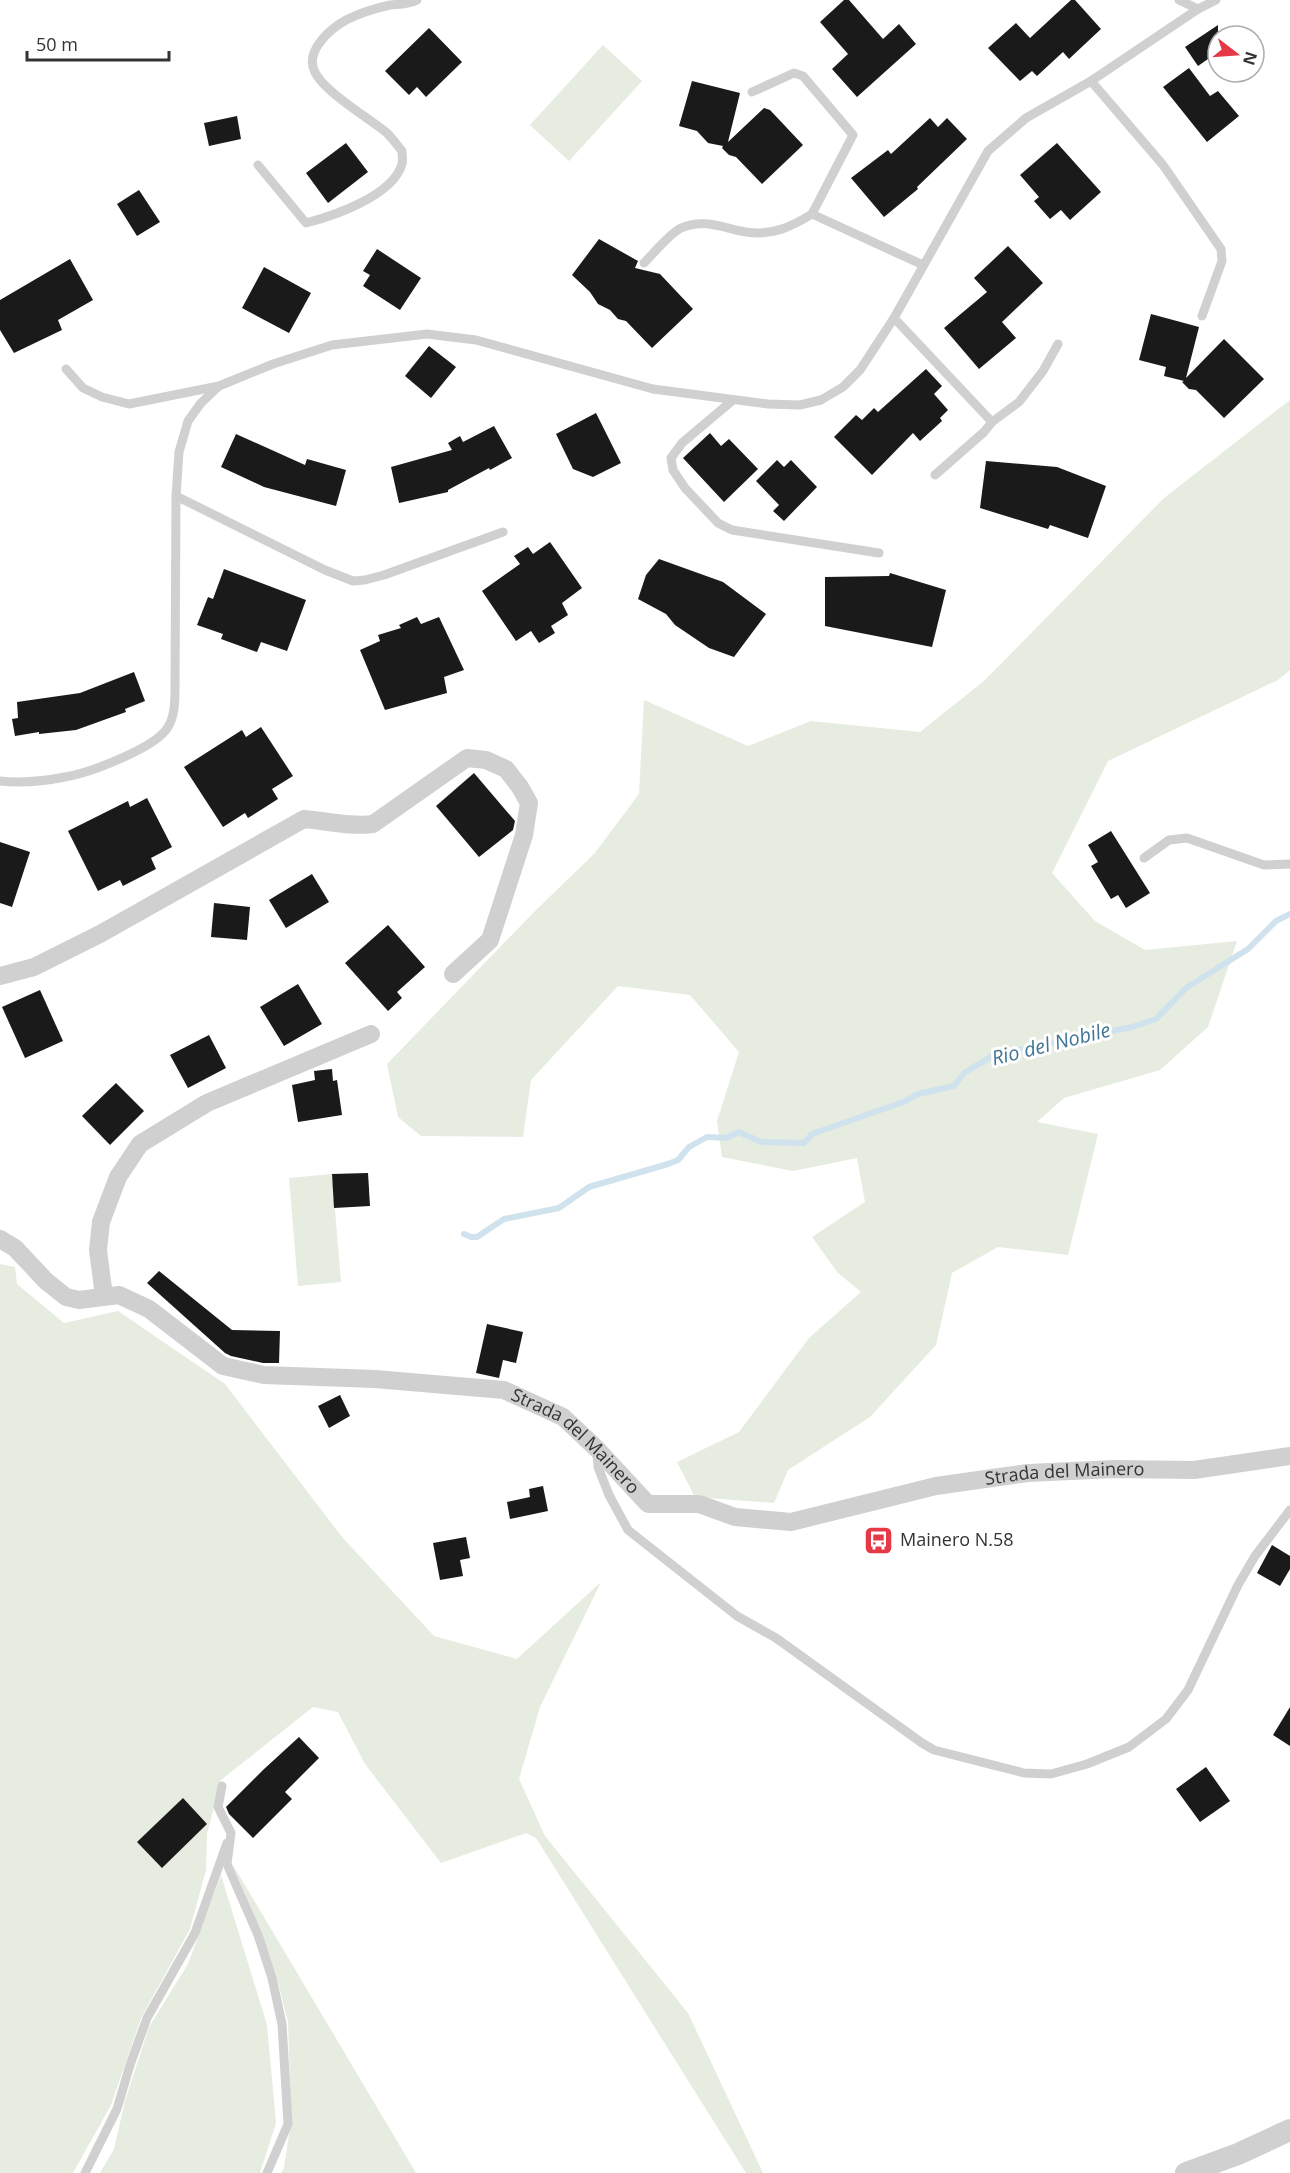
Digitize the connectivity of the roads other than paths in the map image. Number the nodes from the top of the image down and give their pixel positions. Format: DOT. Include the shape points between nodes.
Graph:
graph roads {
  1 [pos="417,0"];
  2 [pos="1179,0"];
  3 [pos="1216,0"];
  4 [pos="1198,9"];
  5 [pos="1091,81"];
  6 [pos="752,92"];
  7 [pos="258,165"];
  8 [pos="812,214"];
  9 [pos="644,263"];
  10 [pos="923,265"];
  11 [pos="1203,316"];
  12 [pos="894,318"];
  13 [pos="1058,345"];
  14 [pos="66,369"];
  15 [pos="219,386"];
  16 [pos="732,400"];
  17 [pos="992,422"];
  18 [pos="935,475"];
  19 [pos="176,496"];
  20 [pos="503,532"];
  21 [pos="879,553"];
  22 [pos="0,781"];
  23 [pos="1144,858"];
  24 [pos="1290,864"];
  25 [pos="453,974"];
  26 [pos="0,976"];
  27 [pos="370,1034"];
  28 [pos="0,1239"];
  29 [pos="104,1296"];
  30 [pos="596,1449"];
  31 [pos="1290,1456"];
  32 [pos="1290,1510"];
  33 [pos="222,1786"];
  34 [pos="231,1833"];
  35 [pos="1290,2130"];
  36 [pos="84,2173"];
  37 [pos="267,2173"];
  38 [pos="1186,2173"];
  1 -- 7 [label="lane" via="348,19 333,29 312,58 314,72 327,88 388,134 402,150 402,164 394,178 372,197 334,216 306,223"];
  2 -- 4 [label="lane"];
  3 -- 4 [label="lane"];
  4 -- 5 [label="lane"];
  5 -- 10 [label="lane" via="1026,118 988,151"];
  5 -- 11 [label="lane" via="1163,165 1221,249 1222,261"];
  6 -- 8 [label="lane" via="794,73 803,76 853,135"];
  8 -- 9 [label="lane" via="790,228 765,232 697,222 679,229"];
  8 -- 10 [label="lane"];
  10 -- 12 [label="lane"];
  12 -- 16 [label="lane" via="860,370 843,387 821,400 800,405"];
  12 -- 17 [label="lane"];
  13 -- 17 [label="lane" via="1019,402"];
  14 -- 15 [label="lane" via="83,388 129,404"];
  15 -- 16 [label="lane" via="273,363 332,345 427,334 476,340 653,389"];
  15 -- 19 [label="lane" via="188,421 178,452"];
  16 -- 21 [label="lane" via="682,443 672,458 673,470 685,488 717,523 732,530"];
  17 -- 18 [label="lane"];
  19 -- 20 [label="lane" via="353,581 375,578"];
  19 -- 22 [label="lane" via="175,687 169,727 140,750 66,777"];
  23 -- 24 [label="lane" via="1169,840 1187,838 1264,865"];
  25 -- 26 [label="street" via="490,940 524,835 529,803 506,770 486,760 467,758 373,824 355,827 304,819 100,934 34,967"];
  27 -- 29 [label="street" via="207,1103 140,1144 118,1177 101,1222 98,1250"];
  28 -- 29 [label="street, Strada del Mainero" via="15,1248 66,1297 79,1300"];
  29 -- 30 [label="street, Strada del Mainero" via="119,1294 149,1309 223,1366 264,1375 504,1390 563,1417"];
  30 -- 31 [label="street, Strada del Mainero" via="648,1504 699,1504 735,1517 791,1522 936,1486 1028,1473 1194,1470"];
  30 -- 32 [label="lane" via="609,1495 628,1530 737,1616 776,1638 934,1750 1024,1773 1051,1774 1087,1764 1129,1747 1166,1719 1188,1690 1255,1556"];
  33 -- 34 [label="lane" via="218,1807"];
  34 -- 36 [label="lane" via="195,1933 147,2018 117,2109"];
  34 -- 37 [label="lane" via="227,1864 258,1935 282,2024 288,2124"];
  35 -- 38 [label="street"];
}
